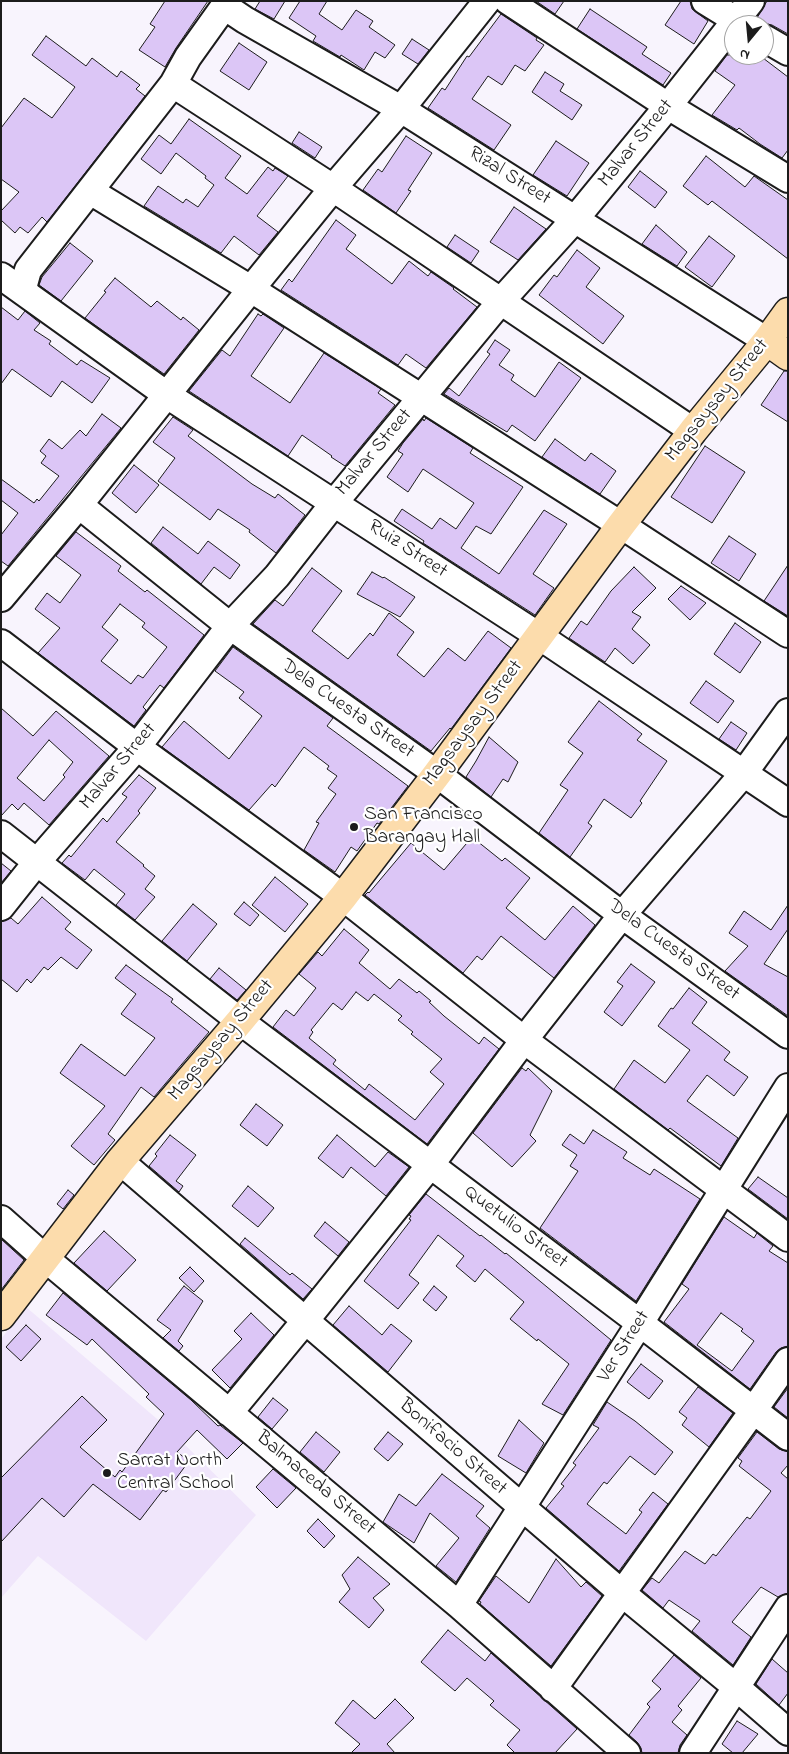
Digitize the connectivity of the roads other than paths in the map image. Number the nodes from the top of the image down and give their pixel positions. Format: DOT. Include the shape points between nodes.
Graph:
graph roads {
  1 [pos="487,1"];
  2 [pos="508,1"];
  3 [pos="705,1"];
  4 [pos="226,4"];
  5 [pos="741,15"];
  6 [pos="724,40"];
  7 [pos="774,44"];
  8 [pos="788,52"];
  9 [pos="173,84"];
  10 [pos="668,106"];
  11 [pos="401,109"];
  12 [pos="788,179"];
  13 [pos="333,188"];
  14 [pos="90,191"];
  15 [pos="576,218"];
  16 [pos="1,276"];
  17 [pos="252,289"];
  18 [pos="28,295"];
  19 [pos="501,301"];
  20 [pos="788,312"];
  21 [pos="777,349"];
  22 [pos="168,395"];
  23 [pos="421,397"];
  24 [pos="693,431"];
  25 [pos="334,502"];
  26 [pos="79,505"];
  27 [pos="621,525"];
  28 [pos="1,598"];
  29 [pos="230,626"];
  30 [pos="788,634"];
  31 [pos="539,636"];
  32 [pos="1,643"];
  33 [pos="788,712"];
  34 [pos="137,747"];
  35 [pos="744,773"];
  36 [pos="437,774"];
  37 [pos="788,803"];
  38 [pos="1,834"];
  39 [pos="36,863"];
  40 [pos="343,896"];
  41 [pos="1,907"];
  42 [pos="622,915"];
  43 [pos="240,1021"];
  44 [pos="788,1036"];
  45 [pos="524,1040"];
  46 [pos="788,1086"];
  47 [pos="120,1161"];
  48 [pos="431,1164"];
  49 [pos="723,1190"];
  50 [pos="1,1219"];
  51 [pos="788,1238"];
  52 [pos="46,1259"];
  53 [pos="1,1316"];
  54 [pos="305,1321"];
  55 [pos="640,1323"];
  56 [pos="788,1361"];
  57 [pos="753,1411"];
  58 [pos="229,1412"];
  59 [pos="788,1438"];
  60 [pos="522,1508"];
  61 [pos="622,1594"];
  62 [pos="460,1605"];
  63 [pos="788,1608"];
  64 [pos="736,1687"];
  65 [pos="553,1689"];
  66 [pos="788,1732"];
  67 [pos="627,1753"];
  68 [pos="693,1753"];
  1 -- 11 [label="street"];
  2 -- 10 [label="street"];
  3 -- 5 [label="street"];
  4 -- 9 [label="street"];
  4 -- 11 [label="street, Rizal Street" via="244,20"];
  6 -- 10 [label="street, Malvar Street"];
  7 -- 8 [label="street"];
  9 -- 13 [label="street"];
  9 -- 14 [label="street"];
  10 -- 12 [label="street"];
  10 -- 15 [label="street, Malvar Street"];
  11 -- 13 [label="street"];
  11 -- 15 [label="street, Rizal Street"];
  13 -- 17 [label="street"];
  13 -- 19 [label="street"];
  14 -- 17 [label="street"];
  14 -- 18 [label="street" via="28,270 23,288"];
  15 -- 19 [label="street, Malvar Street"];
  15 -- 21 [label="street, Rizal Street"];
  16 -- 18 [label="street, Ruiz Street"];
  17 -- 22 [label="street"];
  17 -- 23 [label="street"];
  18 -- 22 [label="street, Ruiz Street"];
  19 -- 23 [label="street, Malvar Street"];
  19 -- 24 [label="street"];
  20 -- 21 [label="main road, Magsaysay Street"];
  21 -- 24 [label="main road, Magsaysay Street"];
  22 -- 25 [label="street, Ruiz Street"];
  22 -- 26 [label="street"];
  23 -- 25 [label="street, Malvar Street"];
  23 -- 27 [label="street"];
  24 -- 27 [label="main road, Magsaysay Street"];
  25 -- 29 [label="street, Malvar Street" via="278,576"];
  25 -- 31 [label="street, Ruiz Street"];
  26 -- 28 [label="street"];
  26 -- 29 [label="street, Dela Cuesta Street"];
  27 -- 30 [label="street"];
  27 -- 31 [label="main road, Magsaysay Street"];
  29 -- 34 [label="street, Malvar Street"];
  29 -- 36 [label="street, Dela Cuesta Street"];
  31 -- 35 [label="street, Ruiz Street"];
  31 -- 36 [label="main road, Magsaysay Street"];
  32 -- 34 [label="street"];
  33 -- 35 [label="street"];
  34 -- 39 [label="street, Malvar Street"];
  34 -- 40 [label="street"];
  35 -- 37 [label="street, Ruiz Street"];
  35 -- 42 [label="street"];
  36 -- 40 [label="main road, Magsaysay Street"];
  36 -- 42 [label="street, Dela Cuesta Street"];
  38 -- 39 [label="street, Quetulio Street"];
  39 -- 41 [label="street, Malvar Street"];
  39 -- 43 [label="street, Quetulio Street"];
  40 -- 43 [label="main road, Magsaysay Street"];
  40 -- 45 [label="street"];
  42 -- 44 [label="street, Dela Cuesta Street"];
  42 -- 45 [label="street"];
  43 -- 47 [label="main road, Magsaysay Street"];
  43 -- 48 [label="street, Quetulio Street"];
  45 -- 48 [label="street"];
  45 -- 49 [label="street"];
  46 -- 49 [label="street, Ver Street"];
  47 -- 52 [label="main road, Magsaysay Street"];
  47 -- 54 [label="street, Bonifacio Street"];
  48 -- 54 [label="street"];
  48 -- 55 [label="street, Quetulio Street"];
  49 -- 51 [label="street"];
  49 -- 55 [label="street, Ver Street"];
  50 -- 52 [label="street, Balmaceda Street"];
  52 -- 53 [label="main road, Magsaysay Street"];
  52 -- 58 [label="street, Balmaceda Street"];
  54 -- 58 [label="street"];
  54 -- 60 [label="street, Bonifacio Street"];
  55 -- 57 [label="street, Quetulio Street"];
  55 -- 60 [label="street, Ver Street"];
  56 -- 57 [label="street"];
  57 -- 59 [label="street, Quetulio Street"];
  57 -- 61 [label="street"];
  58 -- 62 [label="street, Balmaceda Street"];
  60 -- 61 [label="street, Bonifacio Street"];
  60 -- 62 [label="street, Ver Street"];
  61 -- 64 [label="street, Bonifacio Street"];
  61 -- 65 [label="street"];
  62 -- 65 [label="street, Balmaceda Street"];
  63 -- 64 [label="street"];
  64 -- 66 [label="street, Bonifacio Street"];
  64 -- 68 [label="street"];
  65 -- 67 [label="street, Balmaceda Street"];
}
